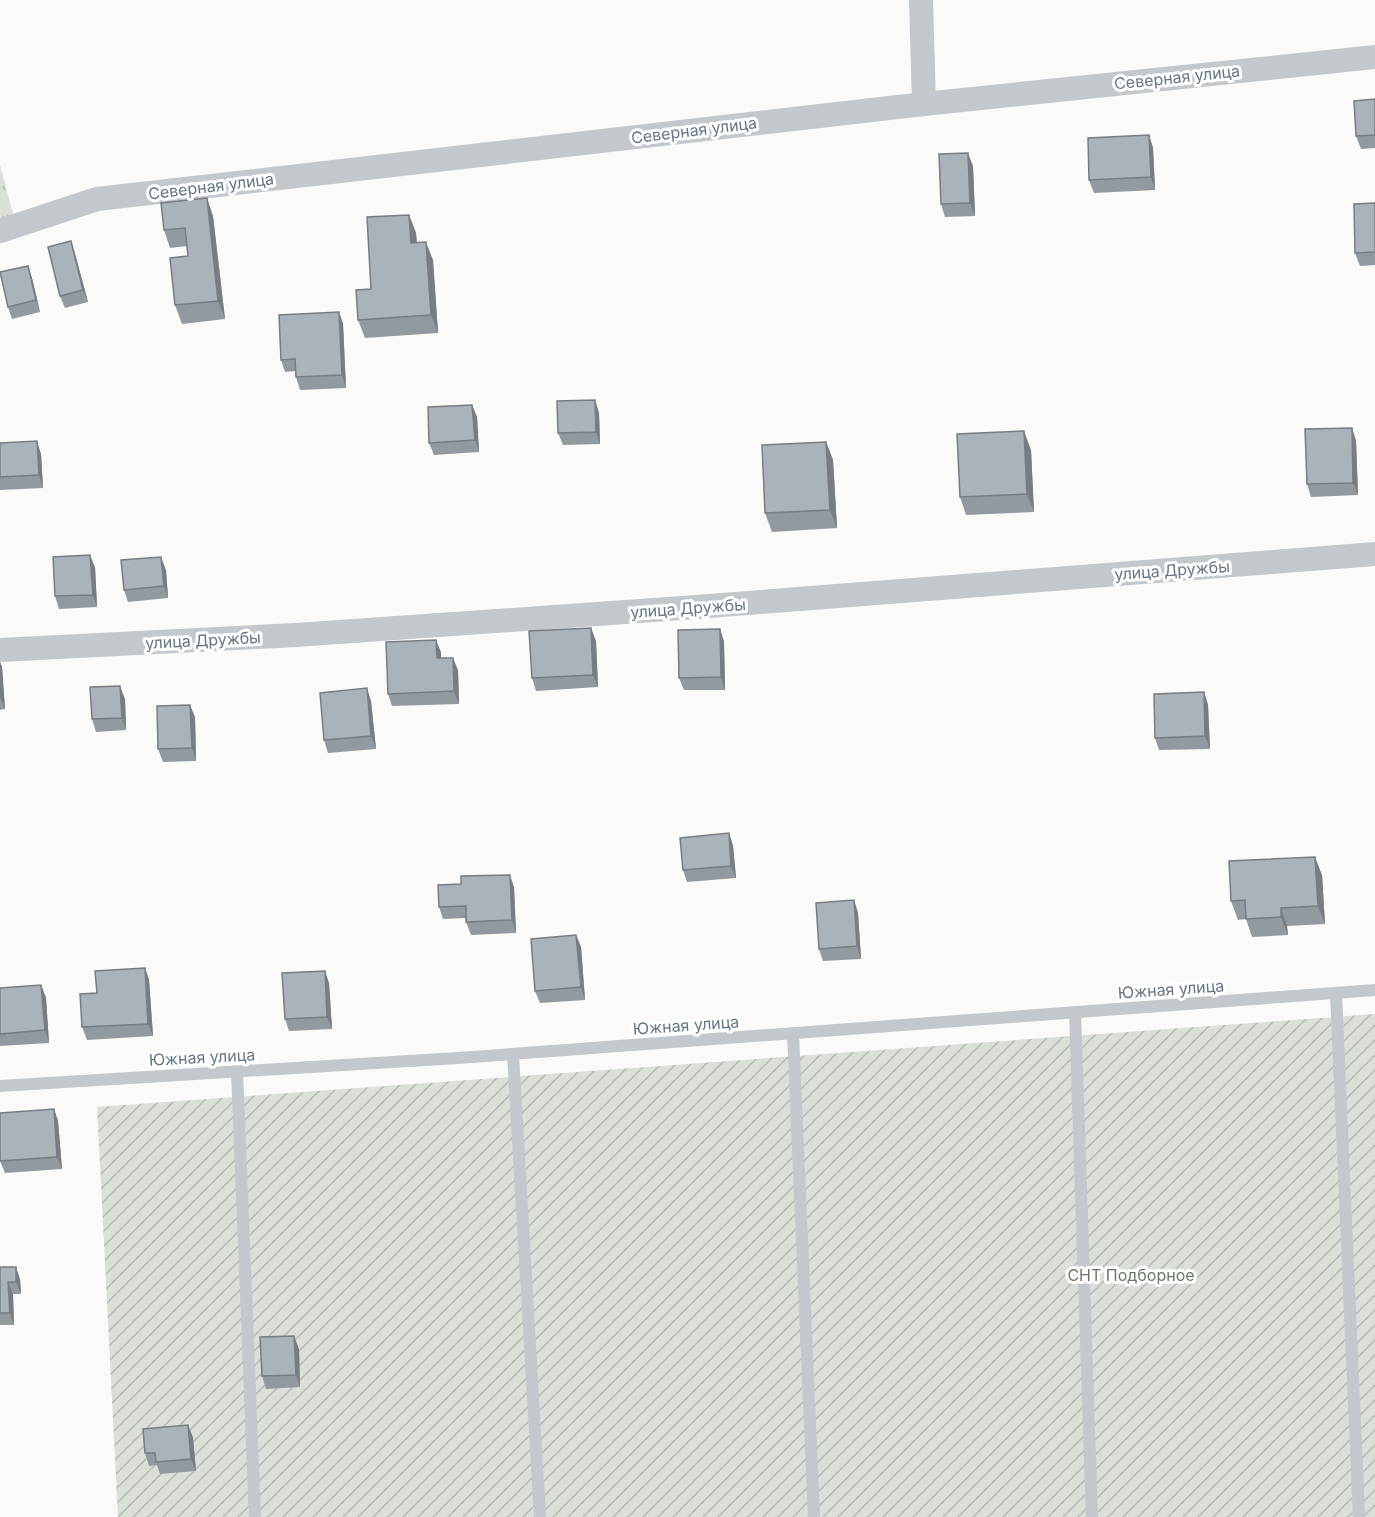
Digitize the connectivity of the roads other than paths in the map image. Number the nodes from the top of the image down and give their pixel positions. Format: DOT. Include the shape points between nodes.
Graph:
graph roads {
  1 [pos="921,0"];
  2 [pos="1375,57"];
  3 [pos="924,104"];
  4 [pos="8,228"];
  5 [pos="1375,554"];
  6 [pos="0,650"];
  7 [pos="1375,990"];
  8 [pos="1336,993"];
  9 [pos="1075,1012"];
  10 [pos="794,1033"];
  11 [pos="513,1054"];
  12 [pos="237,1072"];
  13 [pos="0,1086"];
  14 [pos="255,1517"];
  15 [pos="540,1517"];
  16 [pos="814,1517"];
  17 [pos="1092,1517"];
  18 [pos="1359,1517"];
  1 -- 3 [label="street"];
  2 -- 3 [label="street, Северная улица"];
  3 -- 4 [label="street, Северная улица" via="97,199"];
  5 -- 6 [label="street, улица Дружбы" via="696,608"];
  7 -- 8 [label="lane, Южная улица"];
  8 -- 9 [label="lane, Южная улица"];
  8 -- 18 [label="lane"];
  9 -- 10 [label="lane, Южная улица"];
  9 -- 17 [label="lane"];
  10 -- 11 [label="lane, Южная улица"];
  10 -- 16 [label="lane"];
  11 -- 12 [label="lane, Южная улица"];
  11 -- 15 [label="lane"];
  12 -- 13 [label="lane, Южная улица"];
  12 -- 14 [label="lane"];
}
